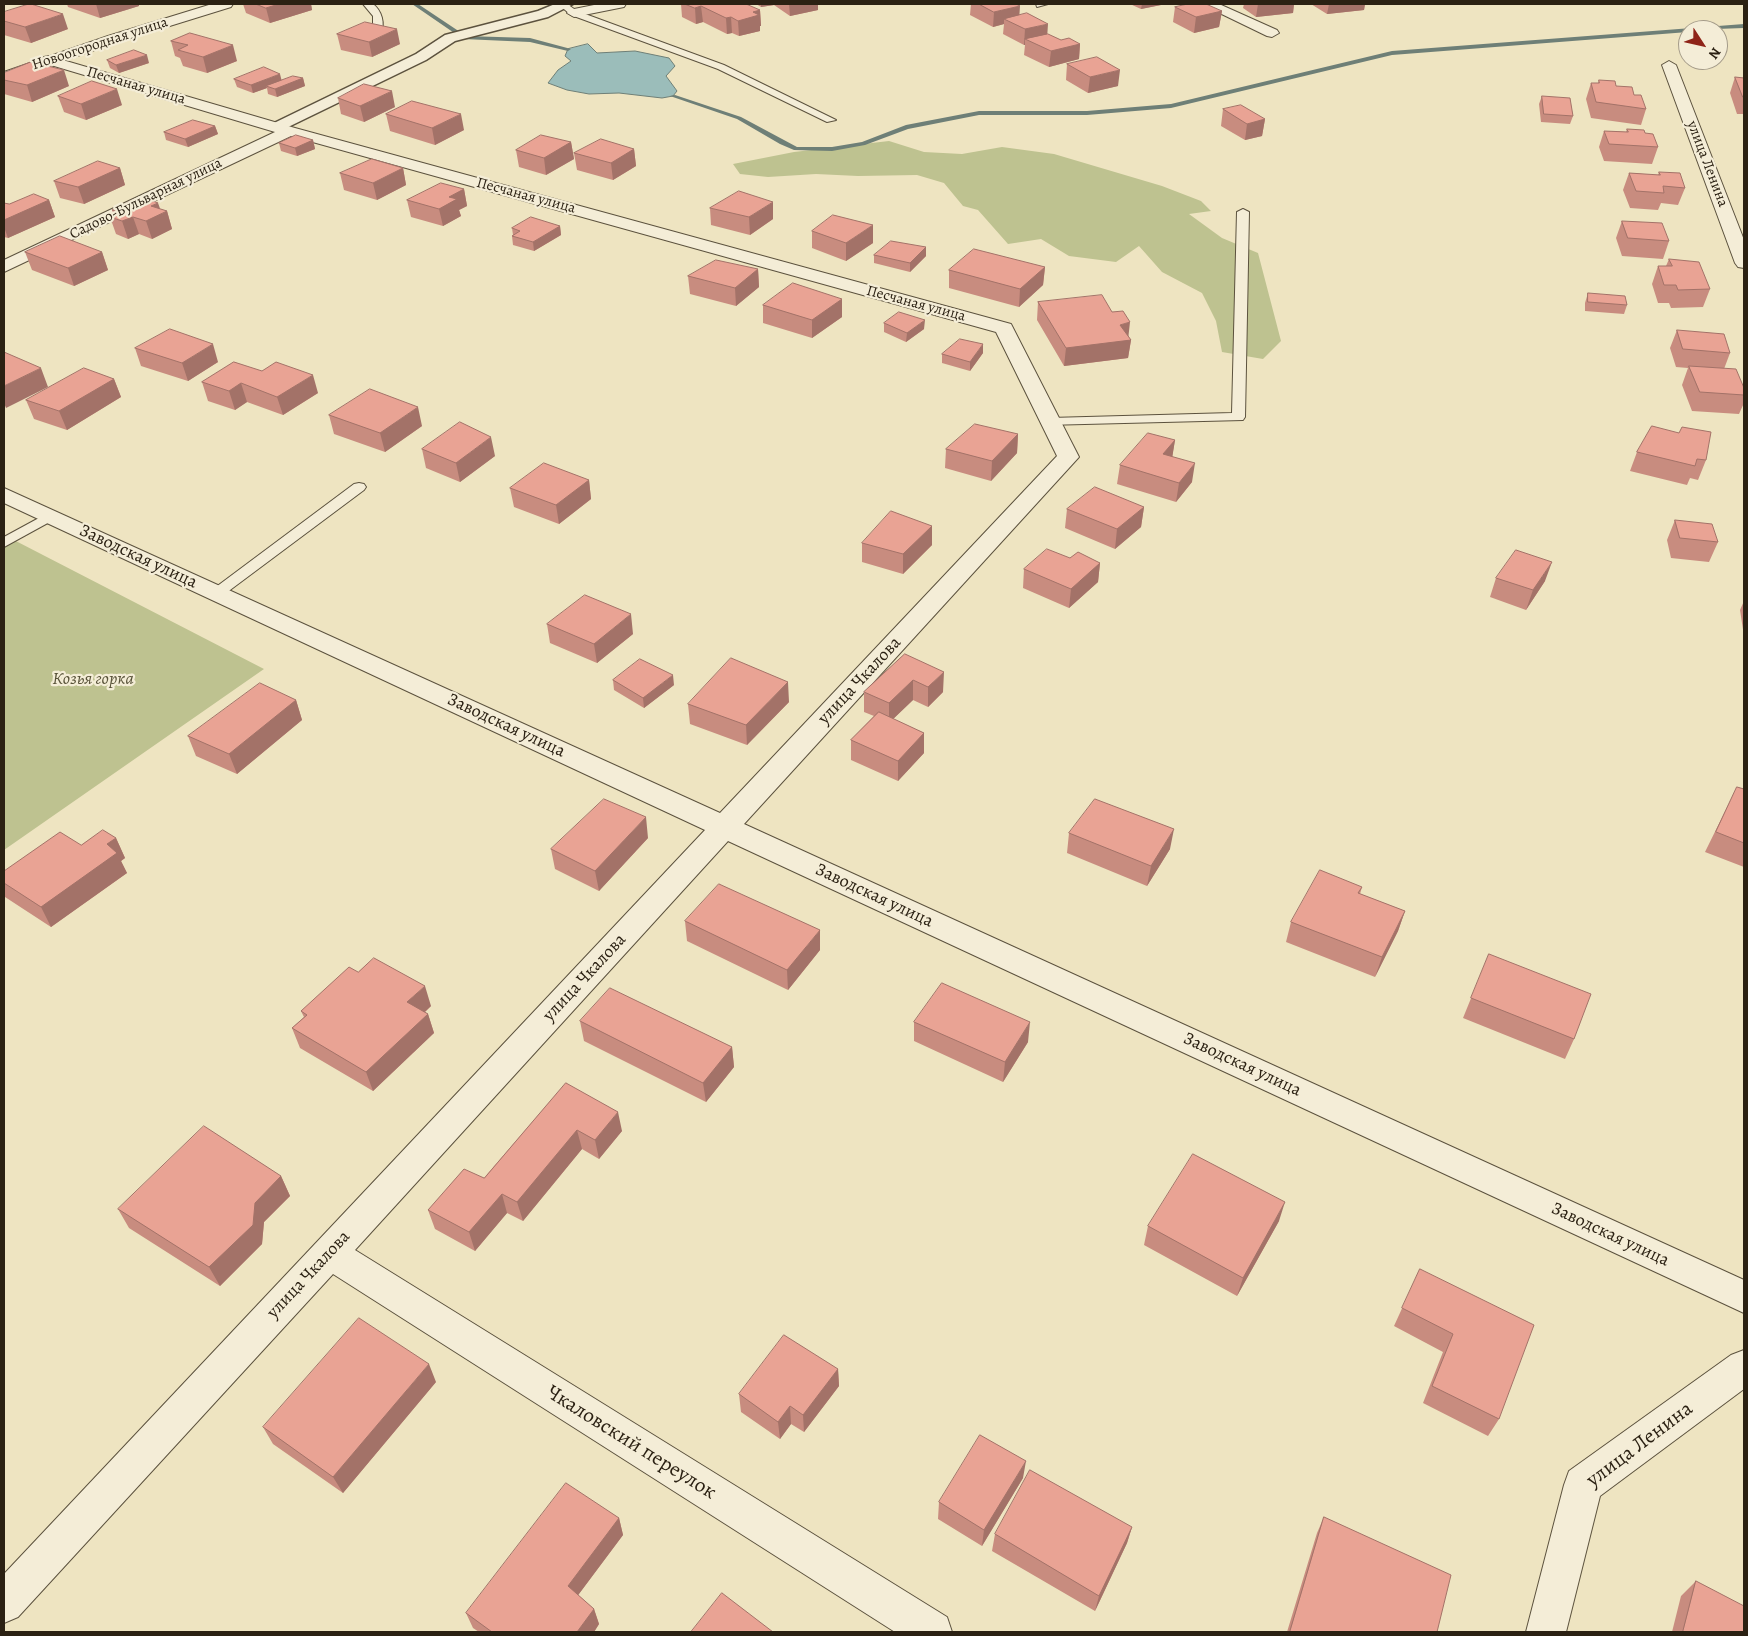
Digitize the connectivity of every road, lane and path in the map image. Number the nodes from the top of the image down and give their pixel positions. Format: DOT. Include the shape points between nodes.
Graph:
graph roads {
  1 [pos="226,4"];
  2 [pos="367,4"];
  3 [pos="619,4"];
  4 [pos="1208,4"];
  5 [pos="567,7"];
  6 [pos="378,32"];
  7 [pos="1272,33"];
  8 [pos="49,60"];
  9 [pos="1669,65"];
  10 [pos="4,77"];
  11 [pos="831,120"];
  12 [pos="283,129"];
  13 [pos="1243,212"];
  14 [pos="1744,263"];
  15 [pos="4,267"];
  16 [pos="1004,328"];
  17 [pos="1050,422"];
  18 [pos="359,486"];
  19 [pos="4,495"];
  20 [pos="50,516"];
  21 [pos="4,543"];
  22 [pos="217,593"];
  23 [pos="725,827"];
  24 [pos="330,1253"];
  25 [pos="1744,1297"];
  26 [pos="1744,1367"];
  27 [pos="4,1604"];
  28 [pos="932,1632"];
  29 [pos="1546,1632"];
  1 -- 8 [label="street, Новоогородная улица"];
  2 -- 6 [label="lane" via="379,17"];
  3 -- 5 [label="street"];
  4 -- 7 [label="street"];
  5 -- 11 [label="lane" via="721,67"];
  5 -- 12 [label="street" via="450,38 421,57"];
  8 -- 10 [label="street, Новоогородная улица"];
  8 -- 12 [label="street, Песчаная улица"];
  9 -- 14 [label="street, улица Ленина"];
  12 -- 15 [label="street, Садово-Бульварная улица"];
  12 -- 16 [label="street, Песчаная улица"];
  13 -- 17 [label="lane" via="1238,417"];
  16 -- 17 [label="street, улица Чкалова"];
  17 -- 23 [label="street, улица Чкалова" via="1068,457"];
  18 -- 22 [label="lane"];
  19 -- 20 [label="street, Заводская улица"];
  20 -- 21 [label="lane"];
  20 -- 22 [label="street, Заводская улица"];
  22 -- 23 [label="street, Заводская улица"];
  23 -- 24 [label="street, улица Чкалова"];
  23 -- 25 [label="street, Заводская улица"];
  24 -- 27 [label="street, улица Чкалова"];
  24 -- 28 [label="street, Чкаловский переулок"];
  26 -- 29 [label="street, улица Ленина" via="1583,1485"];
}
